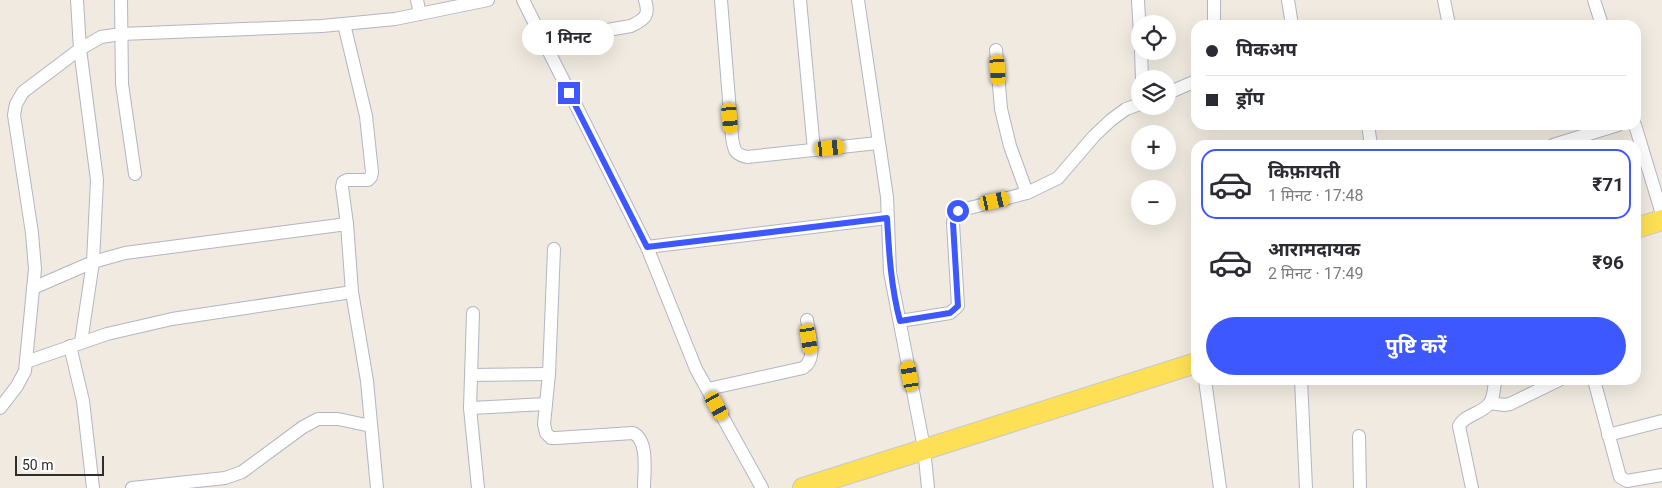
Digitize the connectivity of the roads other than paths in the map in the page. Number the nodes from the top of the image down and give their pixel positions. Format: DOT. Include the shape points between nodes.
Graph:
graph roads {
  1 [pos="77,0"];
  2 [pos="121,0"];
  3 [pos="417,0"];
  4 [pos="488,0"];
  5 [pos="523,0"];
  6 [pos="645,0"];
  7 [pos="721,0"];
  8 [pos="800,0"];
  9 [pos="858,0"];
  10 [pos="1138,0"];
  11 [pos="1214,0"];
  12 [pos="1288,0"];
  13 [pos="1444,0"];
  14 [pos="1594,0"];
  15 [pos="420,14"];
  16 [pos="1139,15"];
  17 [pos="1214,20"];
  18 [pos="1291,20"];
  19 [pos="1448,20"];
  20 [pos="1600,20"];
  21 [pos="344,24"];
  22 [pos="120,34"];
  23 [pos="544,41"];
  24 [pos="80,48"];
  25 [pos="996,50"];
  26 [pos="1191,83"];
  27 [pos="1176,90"];
  28 [pos="1131,107"];
  29 [pos="1602,130"];
  30 [pos="1569,140"];
  31 [pos="878,143"];
  32 [pos="1641,145"];
  33 [pos="814,150"];
  34 [pos="135,174"];
  35 [pos="1027,193"];
  36 [pos="1662,214"];
  37 [pos="887,218"];
  38 [pos="1662,220"];
  39 [pos="347,224"];
  40 [pos="1641,226"];
  41 [pos="647,247"];
  42 [pos="554,249"];
  43 [pos="93,262"];
  44 [pos="33,288"];
  45 [pos="352,292"];
  46 [pos="472,313"];
  47 [pos="806,320"];
  48 [pos="900,321"];
  49 [pos="76,344"];
  50 [pos="26,362"];
  51 [pos="1191,365"];
  52 [pos="550,374"];
  53 [pos="471,375"];
  54 [pos="1206,385"];
  55 [pos="1301,385"];
  56 [pos="1494,385"];
  57 [pos="1548,385"];
  58 [pos="1595,385"];
  59 [pos="708,389"];
  60 [pos="1490,403"];
  61 [pos="546,404"];
  62 [pos="0,408"];
  63 [pos="470,408"];
  64 [pos="1662,421"];
  65 [pos="371,426"];
  66 [pos="1608,434"];
  67 [pos="1359,436"];
  68 [pos="924,448"];
  69 [pos="1662,475"];
  70 [pos="837,483"];
  71 [pos="92,488"];
  72 [pos="132,488"];
  73 [pos="377,488"];
  74 [pos="478,488"];
  75 [pos="644,488"];
  76 [pos="762,488"];
  77 [pos="804,488"];
  78 [pos="928,488"];
  79 [pos="1220,488"];
  80 [pos="1306,488"];
  81 [pos="1360,488"];
  82 [pos="1472,488"];
  1 -- 24 [label="street"];
  2 -- 22 [label="street"];
  3 -- 15 [label="street"];
  4 -- 15 [label="street"];
  5 -- 23 [label="street"];
  6 -- 23 [label="street" via="646,15 631,26"];
  7 -- 33 [label="street" via="734,148 739,155 747,157"];
  8 -- 33 [label="street"];
  9 -- 31 [label="street"];
  10 -- 16 [label="street"];
  11 -- 17 [label="street"];
  12 -- 18 [label="street"];
  13 -- 19 [label="street"];
  14 -- 20 [label="street"];
  15 -- 21 [label="street"];
  21 -- 22 [label="street"];
  21 -- 39 [label="street" via="366,116 372,172 368,180 343,182"];
  22 -- 24 [label="street" via="100,37"];
  22 -- 34 [label="street" via="122,84"];
  23 -- 41 [label="street"];
  24 -- 43 [label="street" via="97,180"];
  24 -- 44 [label="street" via="24,92 16,104 14,115 32,233"];
  25 -- 35 [label="street" via="1001,109"];
  26 -- 27 [label="street"];
  28 -- 35 [label="street" via="1094,136 1058,178"];
  29 -- 30 [label="street"];
  31 -- 33 [label="street"];
  31 -- 37 [label="street" via="887,197"];
  32 -- 36 [label="street"];
  35 -- 48 [label="street" via="958,211 953,223 958,306 950,313"];
  37 -- 41 [label="street"];
  37 -- 48 [label="street" via="890,272"];
  38 -- 40 [label="main road"];
  39 -- 43 [label="street" via="125,253"];
  39 -- 45 [label="street"];
  41 -- 59 [label="street" via="696,369"];
  42 -- 52 [label="street"];
  43 -- 44 [label="street"];
  43 -- 49 [label="street"];
  44 -- 50 [label="street"];
  45 -- 49 [label="street" via="172,319"];
  45 -- 65 [label="street" via="368,381"];
  46 -- 53 [label="street"];
  47 -- 59 [label="street" via="812,357 808,365"];
  48 -- 68 [label="street"];
  49 -- 50 [label="street"];
  49 -- 71 [label="street"];
  50 -- 62 [label="street" via="17,386"];
  51 -- 68 [label="main road"];
  52 -- 53 [label="street"];
  52 -- 61 [label="street"];
  53 -- 63 [label="street"];
  54 -- 79 [label="street"];
  55 -- 80 [label="street"];
  56 -- 60 [label="street"];
  57 -- 60 [label="street" via="1504,406"];
  58 -- 66 [label="street"];
  59 -- 76 [label="street"];
  60 -- 82 [label="street" via="1459,426"];
  61 -- 63 [label="street"];
  61 -- 75 [label="street" via="544,424 551,438 638,435 643,444"];
  63 -- 74 [label="street"];
  64 -- 66 [label="street"];
  65 -- 72 [label="street" via="338,419 318,419 242,472 225,478"];
  65 -- 73 [label="street"];
  66 -- 69 [label="street" via="1618,473 1623,479"];
  67 -- 81 [label="street"];
  68 -- 70 [label="main road"];
  68 -- 78 [label="street"];
  70 -- 77 [label="main road"];
}
